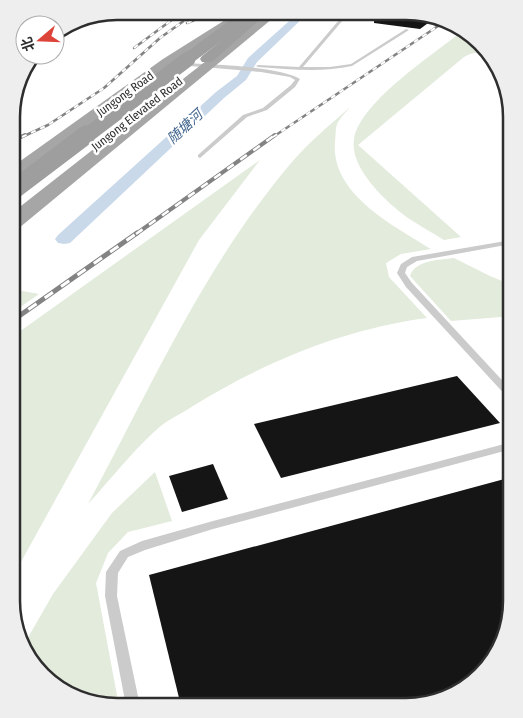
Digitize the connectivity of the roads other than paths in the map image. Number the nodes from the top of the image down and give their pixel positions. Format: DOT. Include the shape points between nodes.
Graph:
graph roads {
  1 [pos="227,20"];
  2 [pos="232,20"];
  3 [pos="240,20"];
  4 [pos="253,20"];
  5 [pos="266,20"];
  6 [pos="341,20"];
  7 [pos="407,30"];
  8 [pos="170,61"];
  9 [pos="212,65"];
  10 [pos="301,67"];
  11 [pos="266,69"];
  12 [pos="157,80"];
  13 [pos="200,156"];
  14 [pos="20,170"];
  15 [pos="20,185"];
  16 [pos="20,207"];
  17 [pos="20,217"];
  18 [pos="503,243"];
  19 [pos="492,245"];
  20 [pos="503,248"];
  21 [pos="503,387"];
  22 [pos="503,447"];
  23 [pos="131,698"];
  1 -- 12 [label="highway, bridge"];
  2 -- 8 [label="main road, Jungong Road"];
  3 -- 12 [label="highway, Jungong Elevated Road, bridge"];
  4 -- 16 [label="highway, Jungong Elevated Road"];
  5 -- 9 [label="main road, Jungong Road"];
  6 -- 10 [label="lane"];
  7 -- 10 [label="lane" via="352,65"];
  8 -- 9 [label="lane"];
  8 -- 14 [label="main road, Jungong Road"];
  9 -- 11 [label="lane"];
  9 -- 17 [label="main road, Jungong Road"];
  10 -- 11 [label="lane"];
  11 -- 13 [label="lane" via="298,79 265,109 245,116"];
  12 -- 15 [label="highway, Jungong Elevated Road, bridge"];
  18 -- 19 [label="lane"];
  19 -- 20 [label="lane"];
  19 -- 21 [label="lane" via="415,259 400,273"];
  22 -- 23 [label="lane" via="213,525 124,554 112,572 111,596"];
}
